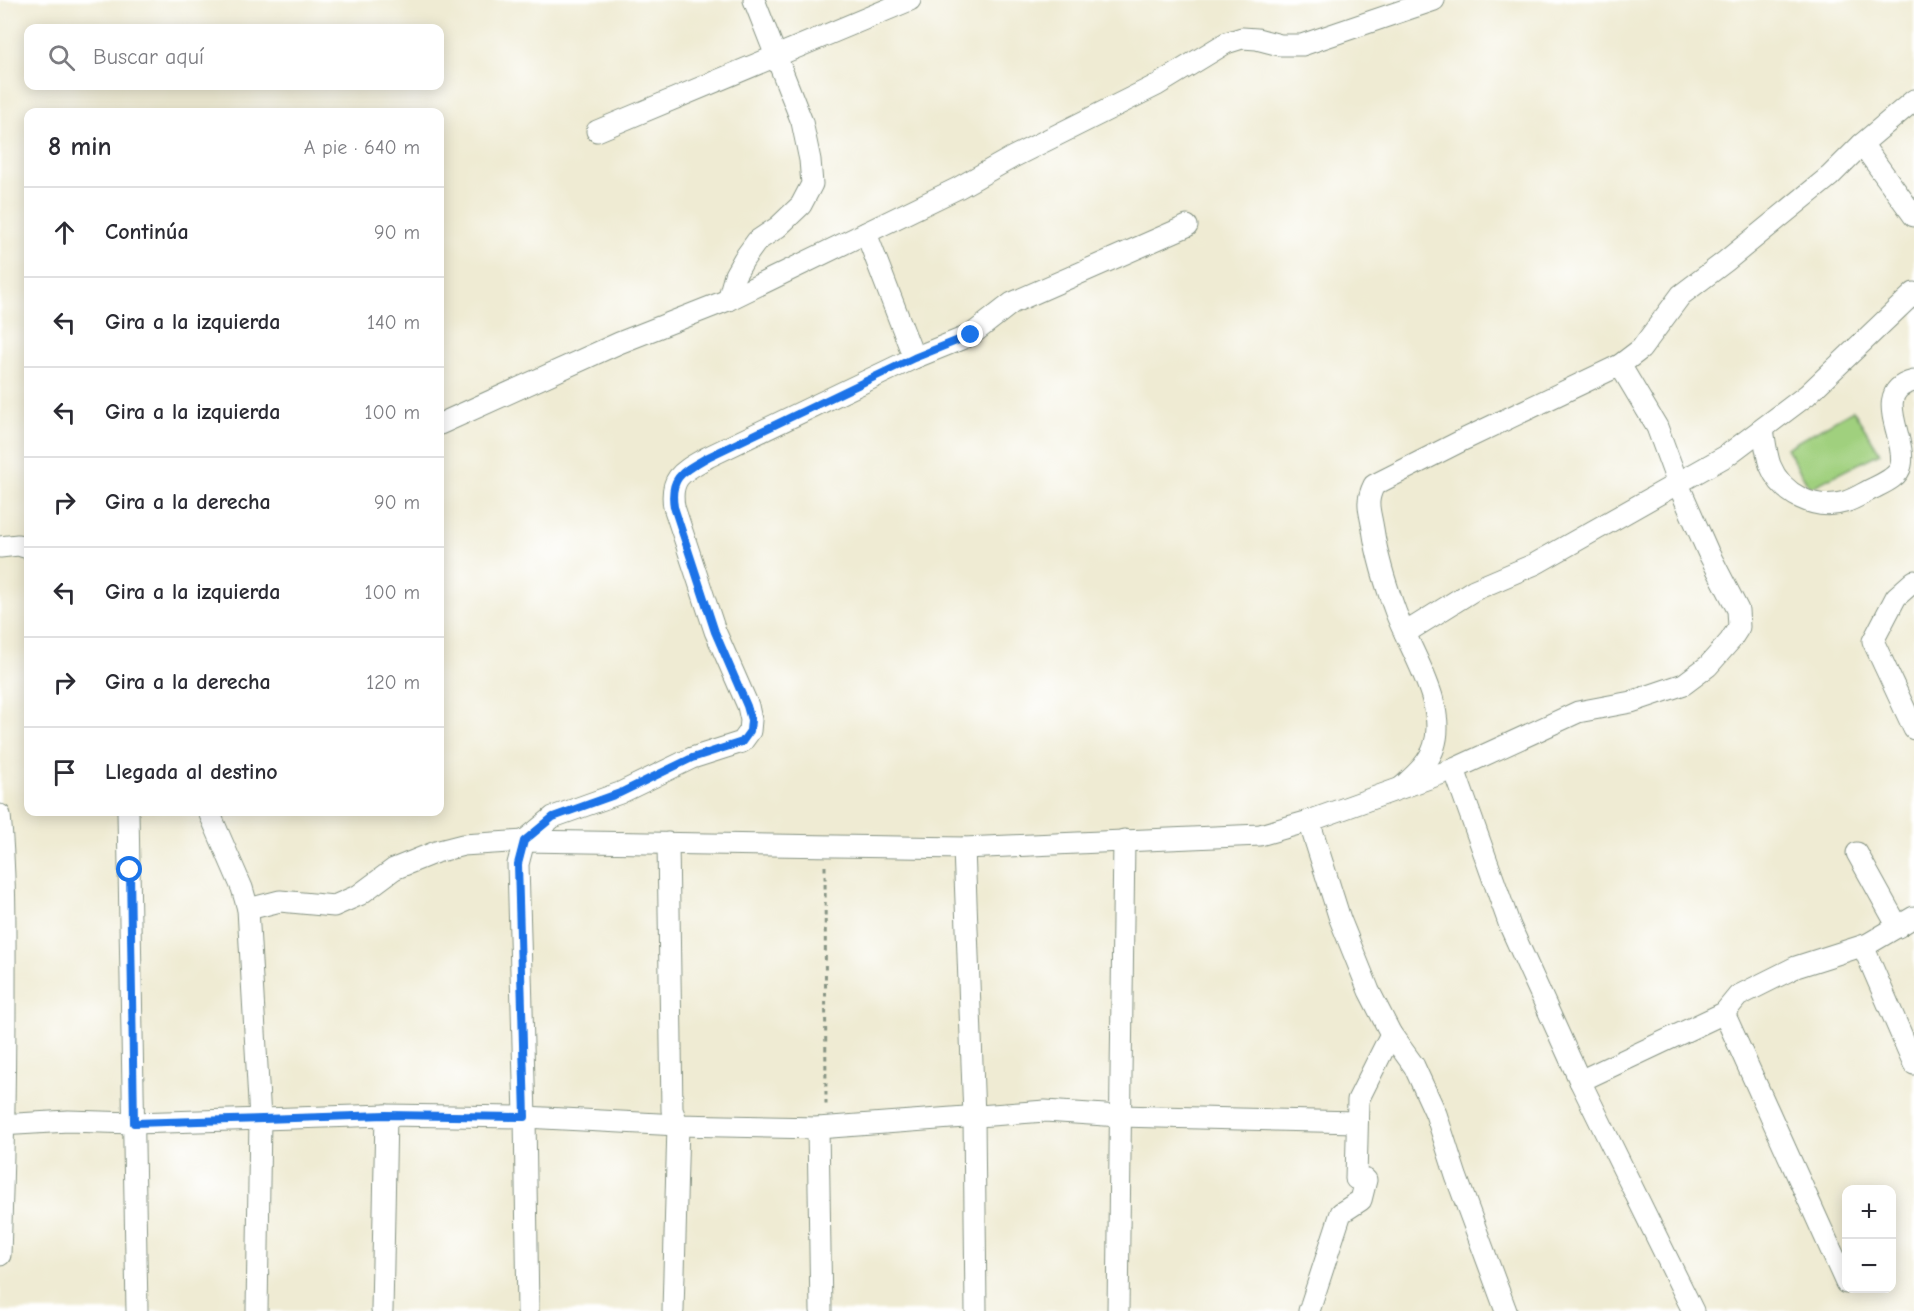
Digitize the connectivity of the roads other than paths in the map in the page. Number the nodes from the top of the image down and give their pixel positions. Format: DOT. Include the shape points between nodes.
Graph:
graph roads {
  1 [pos="754,0"];
  2 [pos="910,0"];
  3 [pos="1434,0"];
  4 [pos="776,56"];
  5 [pos="1914,100"];
  6 [pos="597,131"];
  7 [pos="1862,144"];
  8 [pos="1914,216"];
  9 [pos="1187,226"];
  10 [pos="866,232"];
  11 [pos="1914,293"];
  12 [pos="728,300"];
  13 [pos="914,358"];
  14 [pos="1620,365"];
  15 [pos="1914,381"];
  16 [pos="444,422"];
  17 [pos="1763,429"];
  18 [pos="1678,484"];
  19 [pos="0,547"];
  20 [pos="24,547"];
  21 [pos="1914,581"];
  22 [pos="1405,633"];
  23 [pos="1914,729"];
  24 [pos="1454,769"];
  25 [pos="1398,790"];
  26 [pos="0,815"];
  27 [pos="128,816"];
  28 [pos="210,816"];
  29 [pos="1309,821"];
  30 [pos="1125,840"];
  31 [pos="524,841"];
  32 [pos="668,843"];
  33 [pos="964,848"];
  34 [pos="1857,853"];
  35 [pos="248,909"];
  36 [pos="1906,922"];
  37 [pos="1863,946"];
  38 [pos="1724,1013"];
  39 [pos="1391,1034"];
  40 [pos="1914,1064"];
  41 [pos="1580,1081"];
  42 [pos="386,1115"];
  43 [pos="1120,1116"];
  44 [pos="525,1117"];
  45 [pos="974,1117"];
  46 [pos="260,1119"];
  47 [pos="1356,1122"];
  48 [pos="134,1123"];
  49 [pos="2,1125"];
  50 [pos="678,1125"];
  51 [pos="822,1128"];
  52 [pos="0,1255"];
  53 [pos="1842,1274"];
  54 [pos="136,1311"];
  55 [pos="257,1311"];
  56 [pos="382,1311"];
  57 [pos="528,1311"];
  58 [pos="673,1311"];
  59 [pos="820,1311"];
  60 [pos="976,1311"];
  61 [pos="1118,1311"];
  62 [pos="1309,1311"];
  63 [pos="1506,1311"];
  64 [pos="1693,1311"];
  1 -- 4 [label="street"];
  2 -- 4 [label="street"];
  3 -- 10 [label="street" via="1302,45 1242,38 1226,43 1157,85"];
  4 -- 6 [label="street"];
  4 -- 12 [label="street" via="802,122 812,184 801,205 757,241 735,275"];
  5 -- 7 [label="street"];
  7 -- 8 [label="street"];
  7 -- 14 [label="street" via="1830,176 1681,295 1641,349"];
  9 -- 13 [label="street" via="1012,303 971,335"];
  10 -- 12 [label="street"];
  10 -- 13 [label="street"];
  11 -- 17 [label="street" via="1807,395"];
  12 -- 16 [label="street" via="619,343"];
  13 -- 31 [label="street" via="680,474 672,494 674,507 715,632 747,706 750,731 742,742 692,758 620,793 553,817"];
  14 -- 18 [label="street" via="1657,427"];
  14 -- 22 [label="street" via="1374,485 1368,511 1375,546"];
  15 -- 17 [label="street" via="1896,391 1892,401 1901,452 1897,474 1846,502 1814,504 1783,485 1770,466"];
  17 -- 18 [label="street"];
  18 -- 22 [label="street" via="1535,564 1474,590"];
  18 -- 24 [label="street" via="1738,610 1739,627 1730,641 1708,666 1684,684 1631,702 1578,712"];
  19 -- 20 [label="street"];
  21 -- 23 [label="street" via="1896,597 1874,641"];
  22 -- 25 [label="street" via="1427,683 1437,728 1428,761"];
  24 -- 25 [label="street"];
  24 -- 41 [label="street" via="1510,926"];
  25 -- 29 [label="street"];
  26 -- 49 [label="street" via="6,902"];
  27 -- 48 [label="street"];
  28 -- 35 [label="street"];
  29 -- 30 [label="street" via="1260,835"];
  29 -- 39 [label="street" via="1340,919"];
  30 -- 33 [label="street"];
  30 -- 43 [label="street"];
  31 -- 32 [label="street"];
  31 -- 35 [label="street" via="463,845 436,852 394,869 359,895 334,906 280,901"];
  31 -- 44 [label="street" via="518,864"];
  32 -- 33 [label="street"];
  32 -- 50 [label="street" via="672,1110"];
  33 -- 45 [label="street"];
  34 -- 36 [label="street"];
  35 -- 46 [label="street"];
  36 -- 37 [label="street"];
  37 -- 38 [label="street" via="1796,967 1738,996"];
  37 -- 40 [label="street"];
  38 -- 41 [label="street"];
  38 -- 53 [label="street"];
  39 -- 47 [label="street" via="1358,1100"];
  39 -- 63 [label="street" via="1414,1066 1436,1114"];
  41 -- 64 [label="street"];
  42 -- 44 [label="street"];
  42 -- 46 [label="street"];
  42 -- 56 [label="street"];
  43 -- 45 [label="street" via="1045,1111"];
  43 -- 47 [label="street"];
  43 -- 61 [label="street"];
  44 -- 50 [label="street"];
  44 -- 57 [label="street"];
  45 -- 51 [label="street"];
  45 -- 60 [label="street"];
  46 -- 48 [label="street"];
  46 -- 55 [label="street"];
  47 -- 62 [label="street" via="1356,1179 1366,1180 1361,1200 1341,1213"];
  48 -- 49 [label="street"];
  48 -- 54 [label="street"];
  49 -- 52 [label="street"];
  50 -- 51 [label="street"];
  50 -- 58 [label="street"];
  51 -- 59 [label="street"];
}
